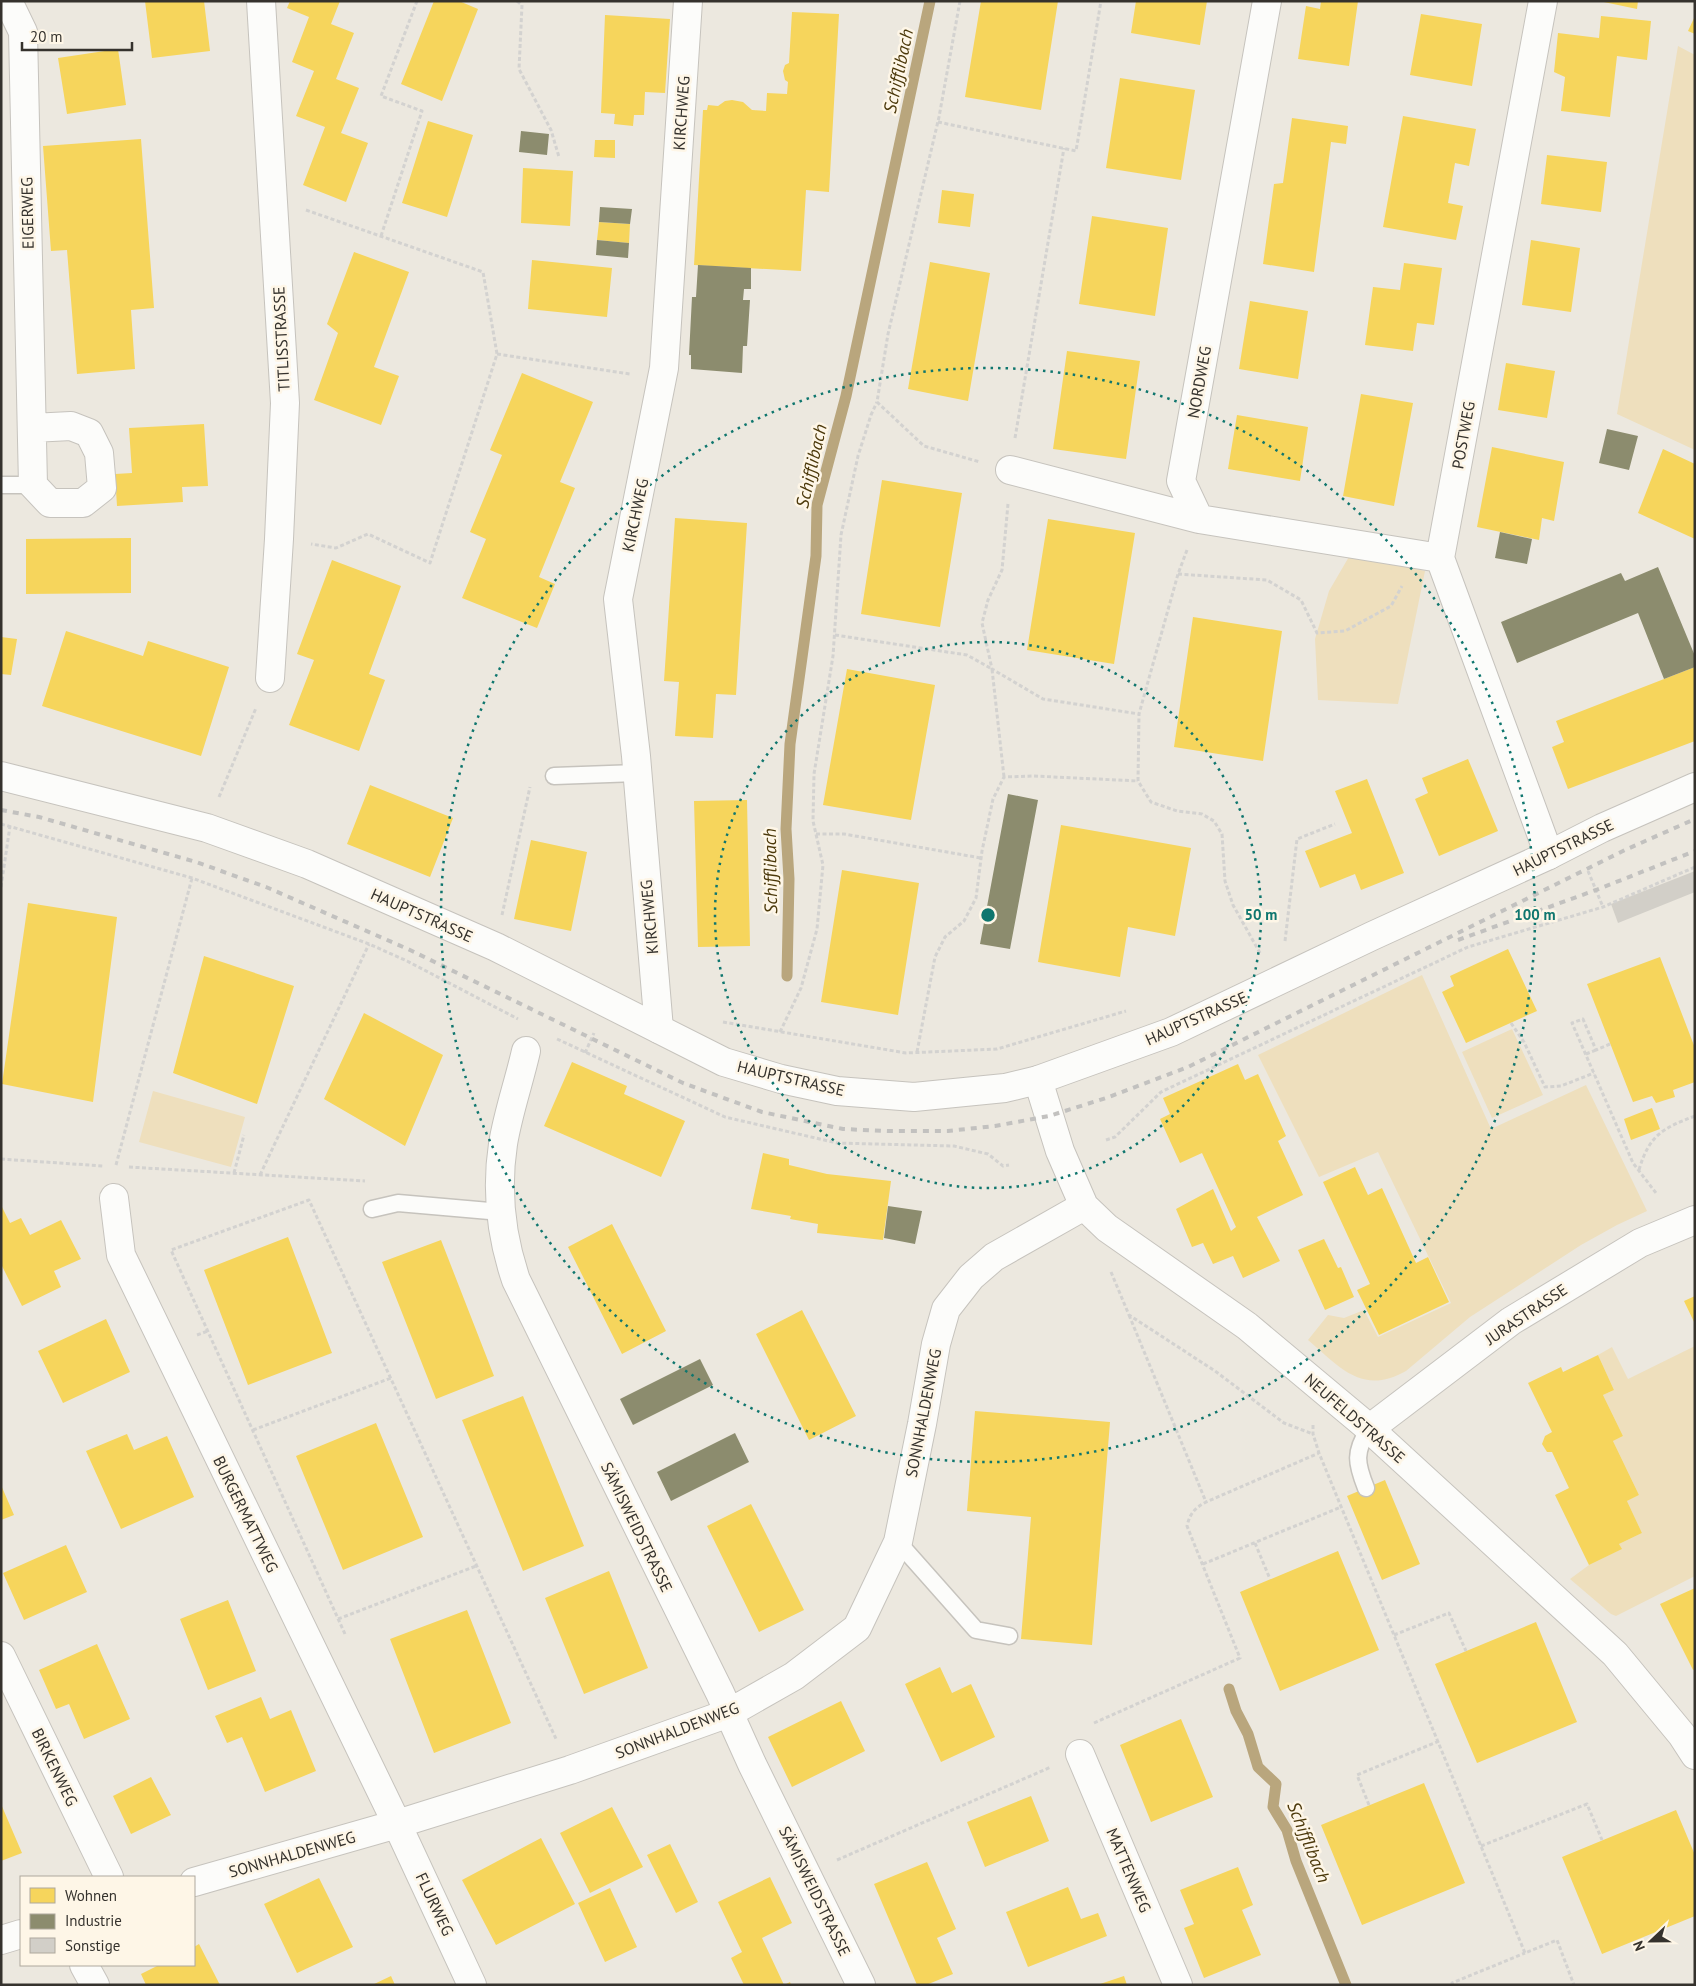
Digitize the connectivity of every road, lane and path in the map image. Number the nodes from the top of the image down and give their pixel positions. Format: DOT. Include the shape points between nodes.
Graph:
graph roads {
  1 [pos="8,1"];
  2 [pos="261,1"];
  3 [pos="417,1"];
  4 [pos="517,1"];
  5 [pos="688,1"];
  6 [pos="960,1"];
  7 [pos="1101,1"];
  8 [pos="1267,1"];
  9 [pos="1543,1"];
  10 [pos="938,122"];
  11 [pos="1064,148"];
  12 [pos="559,157"];
  13 [pos="272,198"];
  14 [pos="381,236"];
  15 [pos="497,354"];
  16 [pos="663,379"];
  17 [pos="877,402"];
  18 [pos="32,428"];
  19 [pos="1010,470"];
  20 [pos="1,485"];
  21 [pos="33,485"];
  22 [pos="1200,519"];
  23 [pos="279,539"];
  24 [pos="1430,556"];
  25 [pos="1178,574"];
  26 [pos="835,635"];
  27 [pos="992,669"];
  28 [pos="270,678"];
  29 [pos="1139,714"];
  30 [pos="637,773"];
  31 [pos="1,776"];
  32 [pos="554,776"];
  33 [pos="1004,777"];
  34 [pos="1138,781"];
  35 [pos="1695,787"];
  36 [pos="1,824"];
  37 [pos="1335,824"];
  38 [pos="10,826"];
  39 [pos="207,828"];
  40 [pos="816,834"];
  41 [pos="1549,855"];
  42 [pos="981,858"];
  43 [pos="1586,864"];
  44 [pos="1695,867"];
  45 [pos="192,878"];
  46 [pos="1,887"];
  47 [pos="1603,907"];
  48 [pos="1293,938"];
  49 [pos="369,944"];
  50 [pos="496,947"];
  51 [pos="1268,950"];
  52 [pos="1260,953"];
  53 [pos="1251,957"];
  54 [pos="1132,1009"];
  55 [pos="716,1020"];
  56 [pos="525,1023"];
  57 [pos="1511,1023"];
  58 [pos="658,1029"];
  59 [pos="780,1032"];
  60 [pos="555,1038"];
  61 [pos="1610,1044"];
  62 [pos="1596,1050"];
  63 [pos="526,1051"];
  64 [pos="917,1052"];
  65 [pos="1586,1054"];
  66 [pos="1594,1073"];
  67 [pos="1038,1080"];
  68 [pos="1695,1116"];
  69 [pos="244,1135"];
  70 [pos="1106,1140"];
  71 [pos="1,1159"];
  72 [pos="1009,1165"];
  73 [pos="116,1167"];
  74 [pos="1638,1170"];
  75 [pos="234,1173"];
  76 [pos="260,1175"];
  77 [pos="366,1181"];
  78 [pos="1656,1193"];
  79 [pos="114,1198"];
  80 [pos="1084,1206"];
  81 [pos="372,1209"];
  82 [pos="501,1212"];
  83 [pos="1695,1220"];
  84 [pos="1107,1228"];
  85 [pos="1129,1315"];
  86 [pos="391,1378"];
  87 [pos="1369,1429"];
  88 [pos="253,1430"];
  89 [pos="1313,1434"];
  90 [pos="1366,1488"];
  91 [pos="1206,1502"];
  92 [pos="1341,1507"];
  93 [pos="898,1542"];
  94 [pos="1255,1543"];
  95 [pos="1203,1564"];
  96 [pos="476,1566"];
  97 [pos="1270,1579"];
  98 [pos="338,1619"];
  99 [pos="1394,1635"];
  100 [pos="1009,1636"];
  101 [pos="346,1637"];
  102 [pos="1466,1651"];
  103 [pos="1,1656"];
  104 [pos="729,1713"];
  105 [pos="1439,1741"];
  106 [pos="1080,1754"];
  107 [pos="1695,1755"];
  108 [pos="570,1770"];
  109 [pos="1369,1805"];
  110 [pos="397,1824"];
  111 [pos="1602,1840"];
  112 [pos="1481,1846"];
  113 [pos="806,1873"];
  114 [pos="109,1876"];
  115 [pos="195,1882"];
  116 [pos="20,1934"];
  117 [pos="1,1940"];
  118 [pos="1525,1953"];
  119 [pos="85,1966"];
  120 [pos="95,1985"];
  121 [pos="472,1985"];
  122 [pos="861,1985"];
  123 [pos="1178,1985"];
  124 [pos="1453,1985"];
  125 [pos="1574,1985"];
  1 -- 18 [label="street, EIGERWEG" via="22,32"];
  2 -- 13 [label="street, TITLISSTRASSE"];
  3 -- 14 [label="path" via="381,96 422,111"];
  4 -- 12 [label="path" via="522,5 519,69 551,130"];
  5 -- 16 [label="street, KIRCHWEG"];
  6 -- 10 [label="path"];
  7 -- 11 [label="path" via="1076,151"];
  8 -- 22 [label="street, NORDWEG" via="1181,481"];
  9 -- 24 [label="street, POSTWEG"];
  10 -- 11 [label="path"];
  10 -- 17 [label="path" via="888,334"];
  11 -- 19 [label="path"];
  13 -- 14 [label="path"];
  13 -- 23 [label="street, TITLISSTRASSE" via="284,403"];
  14 -- 15 [label="path" via="483,272"];
  15 -- 16 [label="path"];
  15 -- 23 [label="path" via="430,563 368,534 336,548"];
  16 -- 30 [label="street, KIRCHWEG" via="618,599"];
  17 -- 19 [label="path" via="924,446"];
  17 -- 26 [label="path" via="858,456 841,535"];
  18 -- 21 [label="street, EIGERWEG"];
  18 -- 21 [label="street" via="71,426 90,434 99,453 102,488 83,503 50,503"];
  19 -- 22 [label="street"];
  19 -- 27 [label="path" via="1002,570 988,600 982,623"];
  20 -- 21 [label="lane"];
  22 -- 24 [label="street"];
  22 -- 25 [label="path"];
  23 -- 28 [label="street, TITLISSTRASSE"];
  24 -- 25 [label="path" via="1391,606 1345,631 1316,633 1301,600 1268,580"];
  24 -- 41 [label="street"];
  25 -- 29 [label="path"];
  26 -- 27 [label="path" via="966,655"];
  26 -- 40 [label="path" via="814,774"];
  27 -- 29 [label="path" via="1043,699"];
  27 -- 33 [label="path"];
  28 -- 39 [label="path"];
  29 -- 34 [label="path"];
  30 -- 32 [label="lane"];
  30 -- 58 [label="street, KIRCHWEG"];
  31 -- 39 [label="street, HAUPTSTRASSE"];
  32 -- 50 [label="path" via="529,787"];
  33 -- 34 [label="path"];
  33 -- 42 [label="path" via="993,799"];
  34 -- 52 [label="path" via="1151,802 1214,820 1222,834 1225,881 1233,905"];
  35 -- 41 [label="street, HAUPTSTRASSE"];
  36 -- 38 [label="path"];
  37 -- 48 [label="path" via="1297,839 1284,942"];
  38 -- 45 [label="path"];
  38 -- 46 [label="path"];
  39 -- 50 [label="street, HAUPTSTRASSE" via="307,864"];
  40 -- 42 [label="path" via="844,834"];
  40 -- 59 [label="path" via="823,865 817,929 801,988"];
  41 -- 67 [label="street, HAUPTSTRASSE" via="1171,1032"];
  42 -- 64 [label="path" via="976,898 964,920 945,937 935,957"];
  43 -- 47 [label="path"];
  44 -- 47 [label="path"];
  45 -- 49 [label="path"];
  45 -- 73 [label="path"];
  47 -- 70 [label="path" via="1468,947 1162,1092 1115,1137"];
  49 -- 56 [label="path"];
  49 -- 76 [label="path"];
  50 -- 58 [label="street, HAUPTSTRASSE"];
  51 -- 52 [label="path"];
  52 -- 53 [label="path"];
  54 -- 64 [label="path" via="997,1049"];
  55 -- 59 [label="path"];
  57 -- 66 [label="path" via="1524,1042 1545,1087 1561,1086"];
  58 -- 67 [label="street, HAUPTSTRASSE" via="724,1062 837,1091 914,1097 1005,1088"];
  59 -- 64 [label="path" via="906,1053"];
  60 -- 72 [label="path" via="725,1117 837,1143 954,1146 988,1154 1002,1166"];
  61 -- 62 [label="path"];
  62 -- 65 [label="path"];
  62 -- 65 [label="path" via="1583,1019 1572,1023"];
  63 -- 82 [label="street, SÄMISWEIDSTRASSE" via="504,1143"];
  65 -- 66 [label="path"];
  66 -- 74 [label="path"];
  67 -- 80 [label="street, NEUFELDSTRASSE" via="1060,1152"];
  68 -- 74 [label="path" via="1663,1129 1642,1157"];
  69 -- 75 [label="path"];
  71 -- 73 [label="path"];
  73 -- 75 [label="path"];
  73 -- 79 [label="path"];
  74 -- 78 [label="path"];
  75 -- 76 [label="path"];
  76 -- 77 [label="path"];
  79 -- 110 [label="street, BURGERMATTWEG" via="120,1255"];
  80 -- 84 [label="street, NEUFELDSTRASSE"];
  80 -- 93 [label="street, SONNHALDENWEG" via="994,1257 971,1277 946,1309 936,1344"];
  81 -- 82 [label="lane" via="398,1204"];
  82 -- 104 [label="street, SÄMISWEIDSTRASSE" via="505,1244 524,1299"];
  83 -- 87 [label="street, JURASTRASSE" via="1640,1243 1511,1321"];
  84 -- 85 [label="path" via="1109,1269"];
  84 -- 87 [label="street, NEUFELDSTRASSE" via="1247,1326"];
  85 -- 89 [label="path" via="1215,1371 1284,1423"];
  85 -- 91 [label="path"];
  86 -- 88 [label="path"];
  86 -- 88 [label="path" via="309,1200 171,1250"];
  86 -- 96 [label="path"];
  87 -- 90 [label="lane" via="1357,1455 1358,1469"];
  87 -- 107 [label="street, NEUFELDSTRASSE" via="1615,1654"];
  88 -- 98 [label="path"];
  91 -- 92 [label="path" via="1319,1453"];
  91 -- 95 [label="path" via="1190,1515 1187,1526"];
  92 -- 94 [label="path"];
  92 -- 99 [label="path"];
  93 -- 100 [label="lane" via="976,1630"];
  93 -- 104 [label="street, SONNHALDENWEG" via="857,1628 794,1676"];
  94 -- 95 [label="path"];
  94 -- 97 [label="path"];
  95 -- 106 [label="path" via="1240,1658 1072,1734"];
  96 -- 98 [label="path"];
  96 -- 108 [label="path"];
  98 -- 101 [label="path"];
  99 -- 102 [label="path" via="1450,1613"];
  99 -- 105 [label="path"];
  103 -- 114 [label="street, BIRKENWEG"];
  104 -- 108 [label="street, SONNHALDENWEG"];
  104 -- 113 [label="street, SÄMISWEIDSTRASSE"];
  105 -- 109 [label="path" via="1357,1775"];
  105 -- 112 [label="path"];
  106 -- 113 [label="path"];
  106 -- 123 [label="street, MATTENWEG"];
  108 -- 110 [label="street, SONNHALDENWEG"];
  110 -- 115 [label="street, SONNHALDENWEG"];
  110 -- 121 [label="street, FLURWEG"];
  111 -- 112 [label="path" via="1587,1804"];
  112 -- 118 [label="path"];
  113 -- 122 [label="street, SÄMISWEIDSTRASSE"];
  116 -- 117 [label="street"];
  118 -- 124 [label="path"];
  118 -- 125 [label="path" via="1557,1940"];
  119 -- 120 [label="street"];
}
